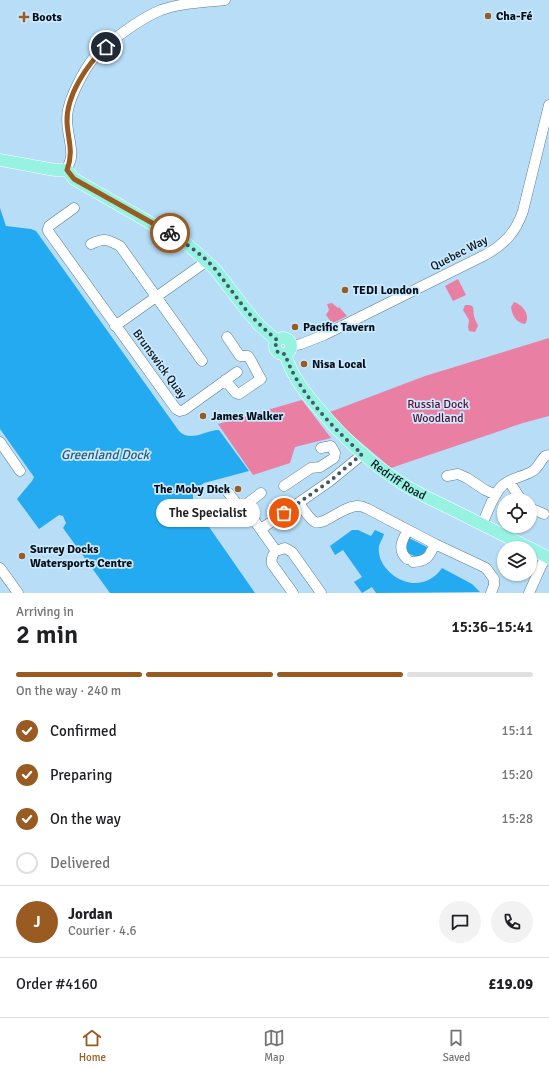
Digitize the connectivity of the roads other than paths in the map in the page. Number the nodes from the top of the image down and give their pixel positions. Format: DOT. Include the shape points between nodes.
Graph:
graph roads {
  1 [pos="225,0"];
  2 [pos="549,104"];
  3 [pos="545,137"];
  4 [pos="0,160"];
  5 [pos="67,170"];
  6 [pos="74,208"];
  7 [pos="91,244"];
  8 [pos="207,261"];
  9 [pos="156,297"];
  10 [pos="115,326"];
  11 [pos="227,337"];
  12 [pos="288,350"];
  13 [pos="202,362"];
  14 [pos="237,372"];
  15 [pos="225,380"];
  16 [pos="0,442"];
  17 [pos="321,448"];
  18 [pos="362,454"];
  19 [pos="549,455"];
  20 [pos="4,456"];
  21 [pos="320,467"];
  22 [pos="20,471"];
  23 [pos="447,476"];
  24 [pos="330,481"];
  25 [pos="509,481"];
  26 [pos="284,486"];
  27 [pos="227,491"];
  28 [pos="261,493"];
  29 [pos="517,493"];
  30 [pos="496,495"];
  31 [pos="299,503"];
  32 [pos="244,506"];
  33 [pos="537,511"];
  34 [pos="544,514"];
  35 [pos="482,524"];
  36 [pos="261,529"];
  37 [pos="408,530"];
  38 [pos="516,541"];
  39 [pos="435,544"];
  40 [pos="276,551"];
  41 [pos="537,552"];
  42 [pos="548,557"];
  43 [pos="0,568"];
  44 [pos="18,593"];
  45 [pos="293,593"];
  46 [pos="321,593"];
  47 [pos="491,593"];
  48 [pos="529,593"];
  1 -- 5 [label="street" via="161,10 137,24 97,55 73,95 68,110 71,156"];
  2 -- 3 [label="street, Quebec Way"];
  3 -- 12 [label="street, Quebec Way" via="523,211 505,242 485,255"];
  4 -- 5 [label="main road"];
  5 -- 8 [label="main road" via="74,179 182,241"];
  6 -- 10 [label="street, Brunswick Quay" via="50,226 48,231"];
  7 -- 9 [label="street" via="108,240 120,246"];
  8 -- 9 [label="street, Brunswick Quay"];
  8 -- 12 [label="main road, Redriff Road" via="247,311 278,341 275,344 277,351 280,354"];
  9 -- 10 [label="street, Brunswick Quay"];
  9 -- 13 [label="street"];
  10 -- 15 [label="street, Brunswick Quay" via="180,411"];
  11 -- 15 [label="street" via="240,356 248,356 261,379 239,394"];
  12 -- 18 [label="main road, Redriff Road" via="289,368 295,378 333,425"];
  14 -- 15 [label="street, Brunswick Quay"];
  16 -- 20 [label="street"];
  17 -- 21 [label="street" via="331,446 335,453 334,458"];
  18 -- 24 [label="street"];
  18 -- 35 [label="main road, Redriff Road" via="402,483"];
  19 -- 25 [label="street" via="545,456 531,473"];
  20 -- 22 [label="street"];
  21 -- 24 [label="street"];
  21 -- 26 [label="street" via="311,468"];
  23 -- 30 [label="street" via="458,474"];
  24 -- 31 [label="street"];
  25 -- 29 [label="street"];
  25 -- 30 [label="street"];
  27 -- 32 [label="street" via="237,504"];
  28 -- 32 [label="street"];
  30 -- 35 [label="street"];
  31 -- 36 [label="street"];
  31 -- 37 [label="street" via="316,522 323,522 342,510 359,506"];
  32 -- 36 [label="street"];
  33 -- 34 [label="street"];
  35 -- 38 [label="main road, Redriff Road"];
  36 -- 40 [label="street"];
  37 -- 39 [label="street"];
  37 -- 39 [label="street" via="400,547 402,555 410,560 421,562 428,558"];
  39 -- 47 [label="street" via="486,568 494,579"];
  40 -- 45 [label="street" via="272,555 272,564"];
  40 -- 46 [label="street" via="285,548 292,552"];
  41 -- 42 [label="main road, Redriff Road"];
  42 -- 48 [label="street" via="542,564"];
  43 -- 44 [label="street"];
}
